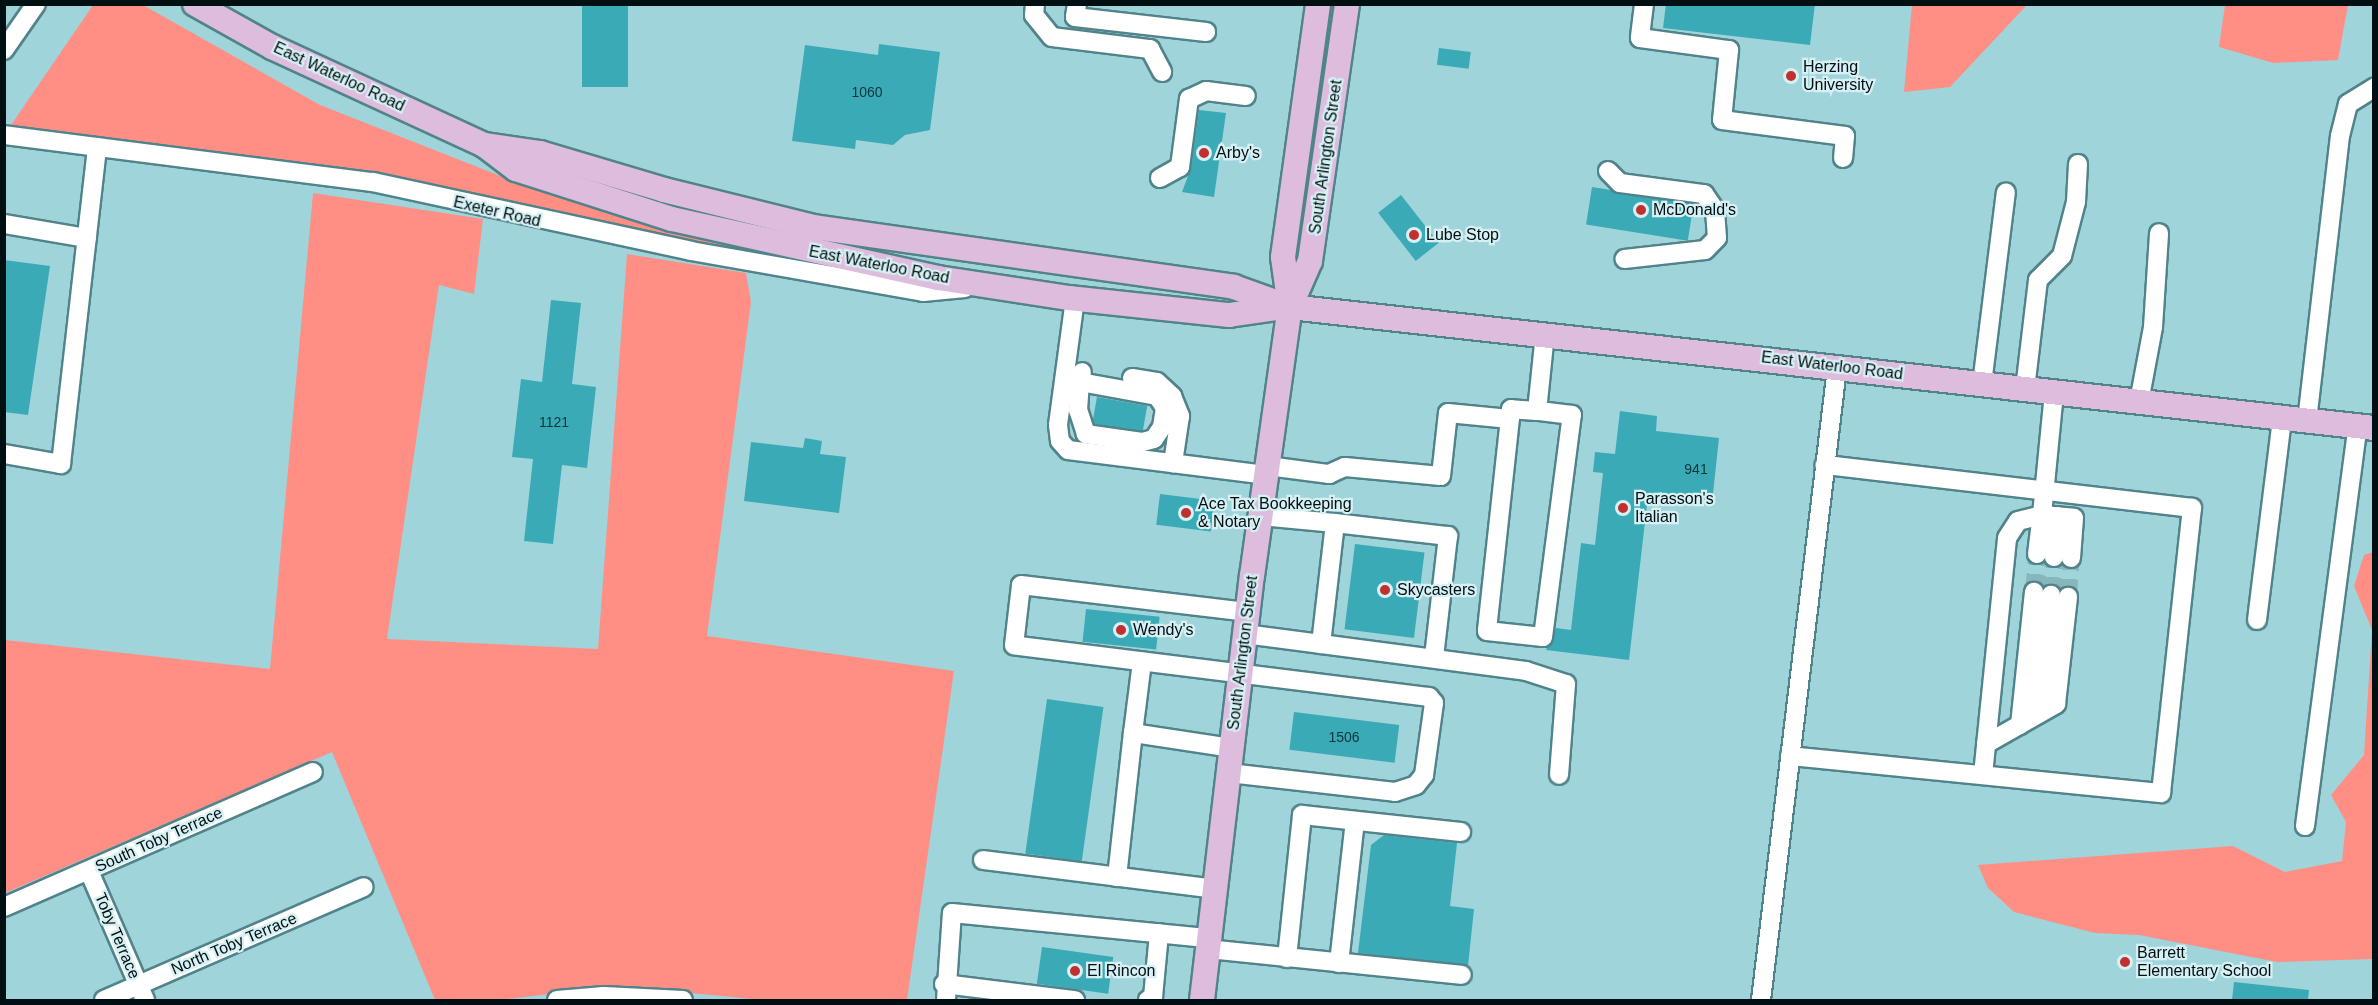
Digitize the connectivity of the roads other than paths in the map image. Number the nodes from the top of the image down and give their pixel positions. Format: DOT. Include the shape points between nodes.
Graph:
graph roads {
  1 [pos="36,4"];
  2 [pos="195,4"];
  3 [pos="1035,4"];
  4 [pos="1077,4"];
  5 [pos="1318,4"];
  6 [pos="1347,4"];
  7 [pos="1644,4"];
  8 [pos="1206,32"];
  9 [pos="4,50"];
  10 [pos="1162,72"];
  11 [pos="2373,88"];
  12 [pos="1246,96"];
  13 [pos="4,135"];
  14 [pos="484,145"];
  15 [pos="97,147"];
  16 [pos="1843,158"];
  17 [pos="2078,164"];
  18 [pos="1608,171"];
  19 [pos="1160,178"];
  20 [pos="2006,192"];
  21 [pos="4,224"];
  22 [pos="2159,233"];
  23 [pos="87,238"];
  24 [pos="1625,260"];
  25 [pos="988,285"];
  26 [pos="1075,299"];
  27 [pos="1290,307"];
  28 [pos="1545,334"];
  29 [pos="1837,368"];
  30 [pos="1076,374"];
  31 [pos="1982,384"];
  32 [pos="2025,389"];
  33 [pos="2054,392"];
  34 [pos="2139,402"];
  35 [pos="1537,411"];
  36 [pos="2282,418"];
  37 [pos="1510,419"];
  38 [pos="2307,420"];
  39 [pos="2366,427"];
  40 [pos="4,453"];
  41 [pos="1173,463"];
  42 [pos="1825,465"];
  43 [pos="1268,471"];
  44 [pos="2044,491"];
  45 [pos="1261,516"];
  46 [pos="2058,516"];
  47 [pos="1335,523"];
  48 [pos="2051,595"];
  49 [pos="2257,620"];
  50 [pos="1246,623"];
  51 [pos="1321,644"];
  52 [pos="1434,657"];
  53 [pos="1142,662"];
  54 [pos="1240,676"];
  55 [pos="2038,714"];
  56 [pos="2020,725"];
  57 [pos="1133,733"];
  58 [pos="1986,744"];
  59 [pos="1232,748"];
  60 [pos="1790,756"];
  61 [pos="314,772"];
  62 [pos="1229,773"];
  63 [pos="1559,775"];
  64 [pos="1983,775"];
  65 [pos="1355,821"];
  66 [pos="2305,826"];
  67 [pos="1461,832"];
  68 [pos="983,861"];
  69 [pos="89,872"];
  70 [pos="1117,877"];
  71 [pos="364,887"];
  72 [pos="1215,890"];
  73 [pos="4,907"];
  74 [pos="1159,933"];
  75 [pos="1209,944"];
  76 [pos="1287,958"];
  77 [pos="1339,963"];
  78 [pos="1462,975"];
  79 [pos="945,992"];
  80 [pos="141,993"];
  81 [pos="104,1000"];
  82 [pos="557,1000"];
  83 [pos="683,1000"];
  84 [pos="1075,1000"];
  85 [pos="1148,1000"];
  86 [pos="1202,1000"];
  87 [pos="1761,1000"];
  1 -- 9 [label="street"];
  2 -- 14 [label="main road, East Waterloo Road" via="272,47"];
  3 -- 10 [label="street" via="1034,15 1052,37 1150,50"];
  4 -- 8 [label="street" via="1075,17"];
  5 -- 27 [label="main road, South Arlington Street" via="1283,257"];
  6 -- 27 [label="main road, South Arlington Street" via="1310,261"];
  7 -- 16 [label="street" via="1640,38 1730,50 1722,120 1845,136"];
  11 -- 38 [label="street" via="2348,104 2340,136"];
  12 -- 19 [label="street" via="1206,91 1189,99 1180,167"];
  13 -- 15 [label="street, Exeter Road"];
  14 -- 25 [label="main road, East Waterloo Road" via="516,169 672,219"];
  14 -- 27 [label="main road, East Waterloo Road" via="540,153 664,190 814,227 1234,287"];
  15 -- 23 [label="street"];
  15 -- 25 [label="street, Exeter Road" via="372,182 548,224 923,292"];
  17 -- 32 [label="street" via="2076,202 2062,256 2038,280"];
  18 -- 24 [label="street" via="1620,183 1704,194 1715,210 1718,238 1705,250"];
  20 -- 31 [label="street"];
  21 -- 23 [label="street"];
  22 -- 34 [label="street" via="2153,327"];
  23 -- 40 [label="street" via="61,464"];
  25 -- 26 [label="main road, East Waterloo Road"];
  26 -- 27 [label="main road, East Waterloo Road" via="1229,315"];
  26 -- 30 [label="street"];
  27 -- 28 [label="main road, East Waterloo Road"];
  27 -- 43 [label="main road, South Arlington Street"];
  28 -- 29 [label="main road, East Waterloo Road"];
  28 -- 35 [label="street"];
  29 -- 31 [label="main road, East Waterloo Road"];
  29 -- 42 [label="street"];
  30 -- 30 [label="street" via="1078,410 1086,434 1142,442 1154,439 1162,427 1165,408 1157,396"];
  30 -- 41 [label="street" via="1158,382 1172,396 1180,416"];
  30 -- 41 [label="street" via="1060,441 1068,450"];
  31 -- 32 [label="main road, East Waterloo Road"];
  32 -- 33 [label="main road, East Waterloo Road"];
  33 -- 34 [label="main road, East Waterloo Road"];
  33 -- 44 [label="street"];
  34 -- 36 [label="main road, East Waterloo Road"];
  35 -- 37 [label="street" via="1511,409"];
  35 -- 37 [label="street" via="1572,415 1543,637 1487,631"];
  36 -- 38 [label="main road, East Waterloo Road"];
  36 -- 49 [label="street"];
  37 -- 43 [label="street" via="1448,413 1441,476 1345,467 1329,474"];
  38 -- 39 [label="main road, East Waterloo Road"];
  39 -- 66 [label="street"];
  41 -- 43 [label="street"];
  42 -- 44 [label="street"];
  42 -- 60 [label="street"];
  43 -- 45 [label="main road, South Arlington Street"];
  44 -- 46 [label="street"];
  44 -- 64 [label="street" via="2192,508 2161,793"];
  45 -- 47 [label="street"];
  45 -- 50 [label="main road, South Arlington Street"];
  46 -- 46 [label="street" via="2054,556"];
  46 -- 58 [label="street" via="2018,521 2007,538"];
  47 -- 51 [label="street"];
  47 -- 52 [label="street" via="1449,536"];
  48 -- 55 [label="street"];
  48 -- 55 [label="street" via="2056,704"];
  48 -- 56 [label="street"];
  50 -- 51 [label="street"];
  50 -- 53 [label="street" via="1021,585 1014,645"];
  50 -- 54 [label="main road, South Arlington Street"];
  51 -- 52 [label="street"];
  52 -- 63 [label="street" via="1526,671 1566,684"];
  53 -- 54 [label="street"];
  53 -- 57 [label="street"];
  54 -- 59 [label="main road, South Arlington Street"];
  54 -- 62 [label="street" via="1429,697 1434,703 1424,775 1416,785 1395,792"];
  55 -- 56 [label="street"];
  56 -- 58 [label="street"];
  57 -- 59 [label="street"];
  57 -- 70 [label="street"];
  58 -- 64 [label="street"];
  59 -- 62 [label="main road, South Arlington Street"];
  60 -- 64 [label="street"];
  60 -- 87 [label="street"];
  61 -- 69 [label="street, South Toby Terrace"];
  62 -- 72 [label="main road, South Arlington Street"];
  65 -- 67 [label="street"];
  65 -- 76 [label="street" via="1302,815"];
  65 -- 77 [label="street"];
  68 -- 70 [label="street"];
  69 -- 73 [label="street, South Toby Terrace"];
  69 -- 80 [label="street, Toby Terrace"];
  70 -- 72 [label="street"];
  71 -- 80 [label="street, North Toby Terrace"];
  72 -- 75 [label="main road, South Arlington Street"];
  74 -- 75 [label="street"];
  74 -- 79 [label="street" via="952,913"];
  74 -- 85 [label="street" via="1153,997"];
  75 -- 76 [label="street"];
  75 -- 86 [label="main road, South Arlington Street"];
  76 -- 77 [label="street"];
  77 -- 78 [label="street"];
  79 -- 84 [label="street"];
  80 -- 81 [label="street, North Toby Terrace"];
  82 -- 83 [label="street" via="604,996"];
}
